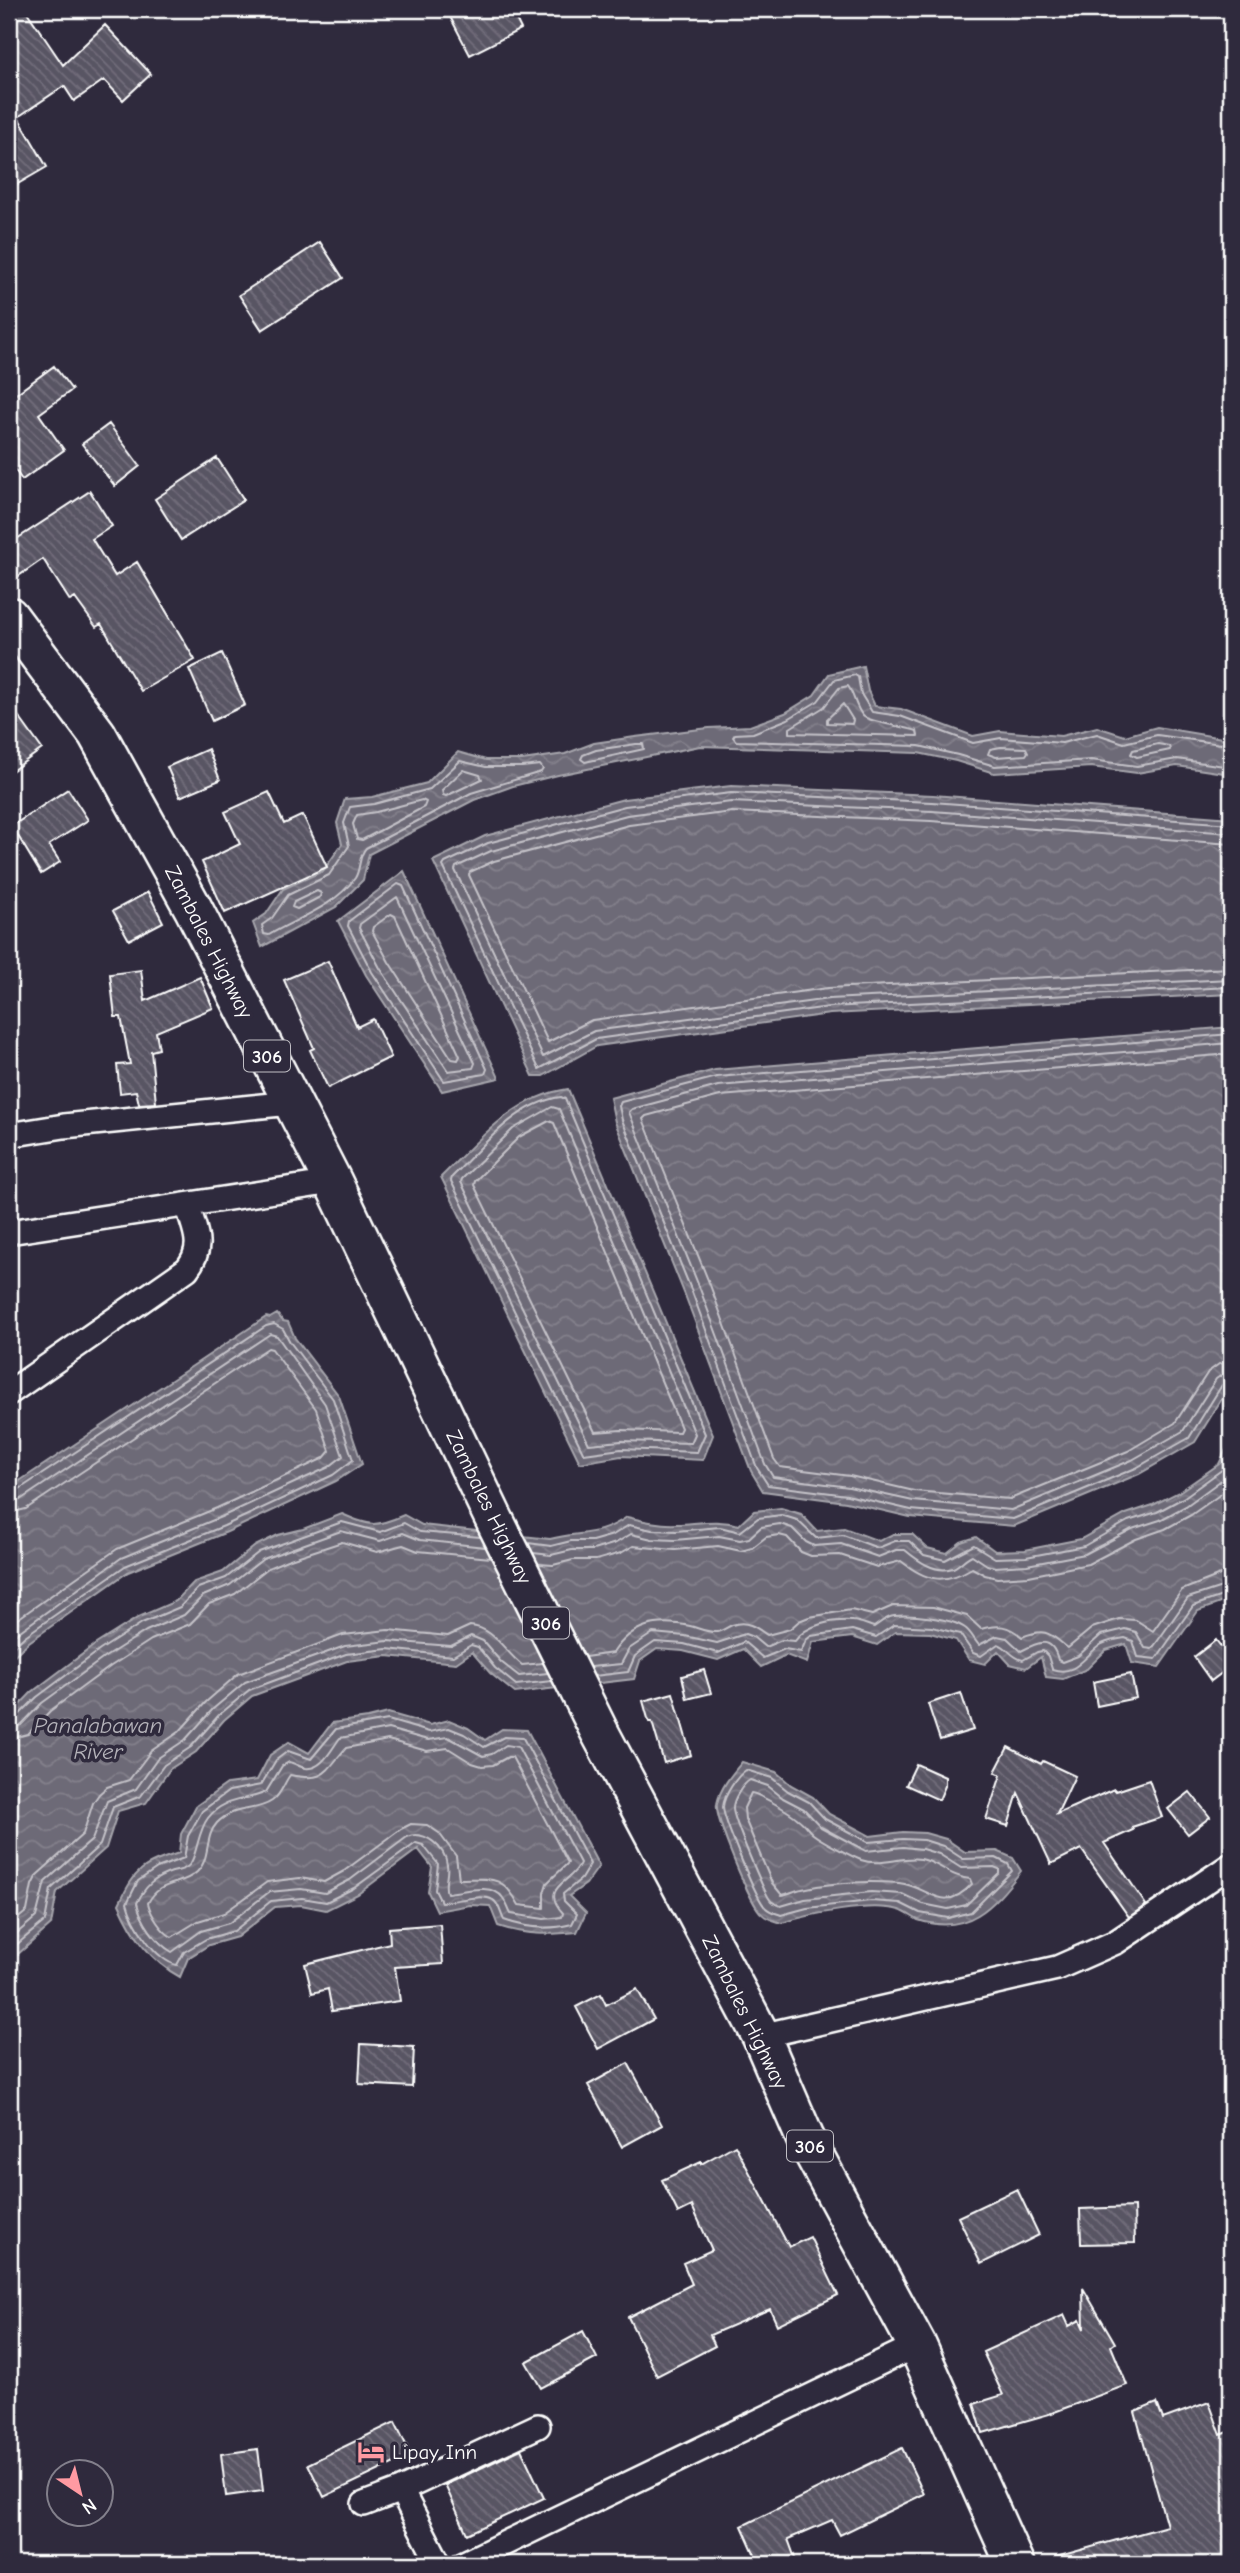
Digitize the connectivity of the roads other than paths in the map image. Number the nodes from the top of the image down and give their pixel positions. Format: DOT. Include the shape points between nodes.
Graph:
graph roads {
  1 [pos="9,616"];
  2 [pos="291,1103"];
  3 [pos="9,1135"];
  4 [pos="333,1182"];
  5 [pos="188,1207"];
  6 [pos="9,1233"];
  7 [pos="9,1393"];
  8 [pos="1231,1865"];
  9 [pos="761,2036"];
  10 [pos="917,2345"];
  11 [pos="538,2426"];
  12 [pos="401,2490"];
  13 [pos="364,2504"];
  14 [pos="439,2564"];
  15 [pos="461,2564"];
  16 [pos="1015,2564"];
  1 -- 2 [label="main road, Zambales Highway / 306" via="97,734 193,908"];
  2 -- 3 [label="street"];
  2 -- 4 [label="main road, Zambales Highway / 306"];
  4 -- 5 [label="street"];
  4 -- 9 [label="main road, Zambales Highway / 306" via="599,1731"];
  5 -- 6 [label="street"];
  5 -- 7 [label="street" via="198,1252 187,1269"];
  8 -- 9 [label="street" via="1116,1942 1057,1968"];
  9 -- 10 [label="main road, Zambales Highway / 306" via="805,2138"];
  10 -- 15 [label="street"];
  10 -- 16 [label="main road, Zambales Highway / 306"];
  11 -- 12 [label="street"];
  12 -- 13 [label="street"];
  12 -- 14 [label="street"];
}
